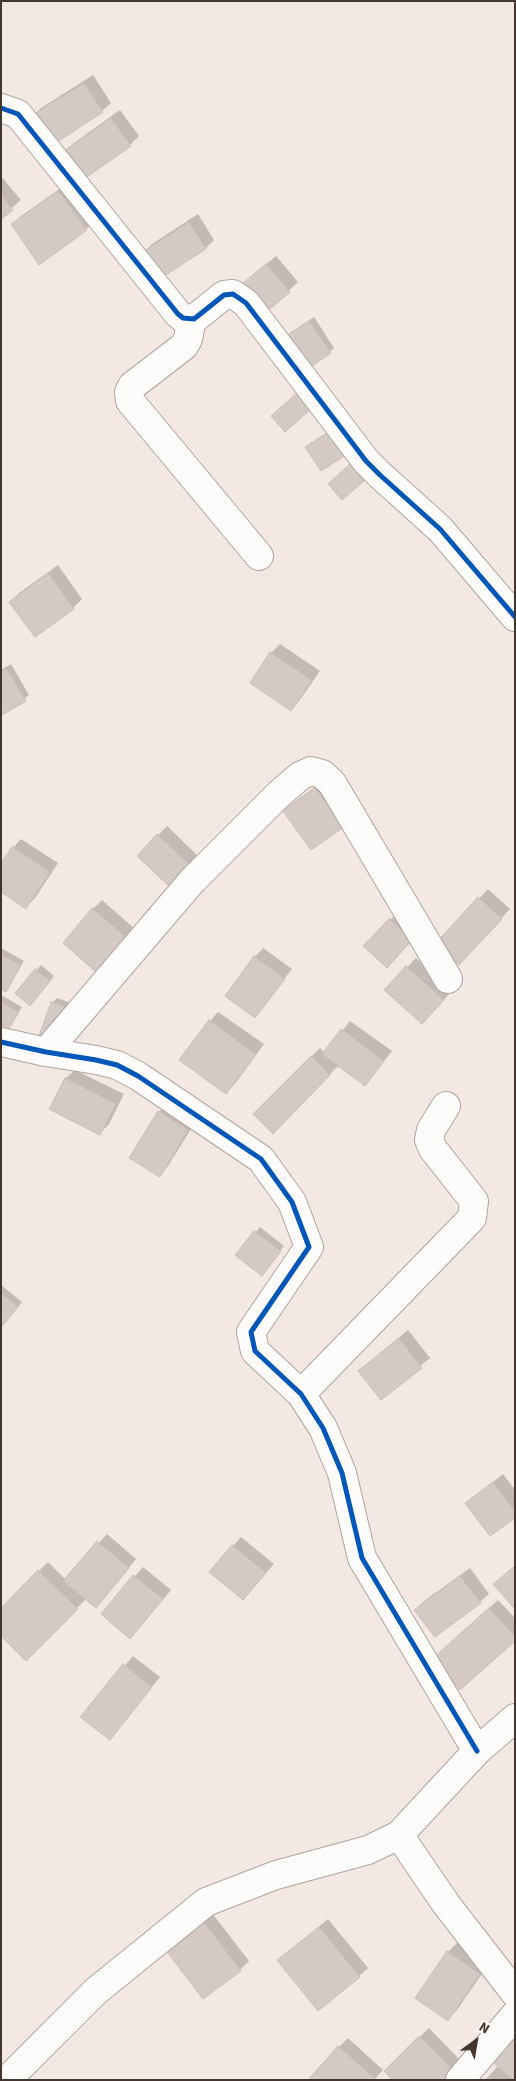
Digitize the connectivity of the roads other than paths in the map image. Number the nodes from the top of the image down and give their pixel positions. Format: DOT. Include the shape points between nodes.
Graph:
graph roads {
  1 [pos="1,108"];
  2 [pos="192,319"];
  3 [pos="259,556"];
  4 [pos="515,617"];
  5 [pos="448,979"];
  6 [pos="1,1042"];
  7 [pos="46,1052"];
  8 [pos="446,1106"];
  9 [pos="302,1394"];
  10 [pos="515,1718"];
  11 [pos="477,1751"];
  12 [pos="399,1835"];
  13 [pos="515,1993"];
  14 [pos="515,2015"];
  15 [pos="7,2080"];
  16 [pos="460,2080"];
  1 -- 2 [label="street" via="18,114 178,314"];
  2 -- 3 [label="street" via="184,346 132,386 130,401"];
  2 -- 4 [label="street" via="224,295 232,294 246,303 366,461 440,529"];
  5 -- 7 [label="street" via="332,783 322,774 311,771 279,794 192,880"];
  6 -- 7 [label="street"];
  7 -- 9 [label="street" via="117,1065 261,1159 292,1202 309,1247 251,1332 254,1351"];
  8 -- 9 [label="street" via="431,1130 429,1140 432,1149 474,1201 472,1218"];
  9 -- 11 [label="street" via="323,1428 342,1473 362,1558"];
  10 -- 11 [label="street"];
  11 -- 12 [label="street"];
  12 -- 13 [label="street" via="446,1904"];
  12 -- 15 [label="street" via="368,1850 276,1875 206,1902 96,1991"];
  14 -- 16 [label="street"];
}
